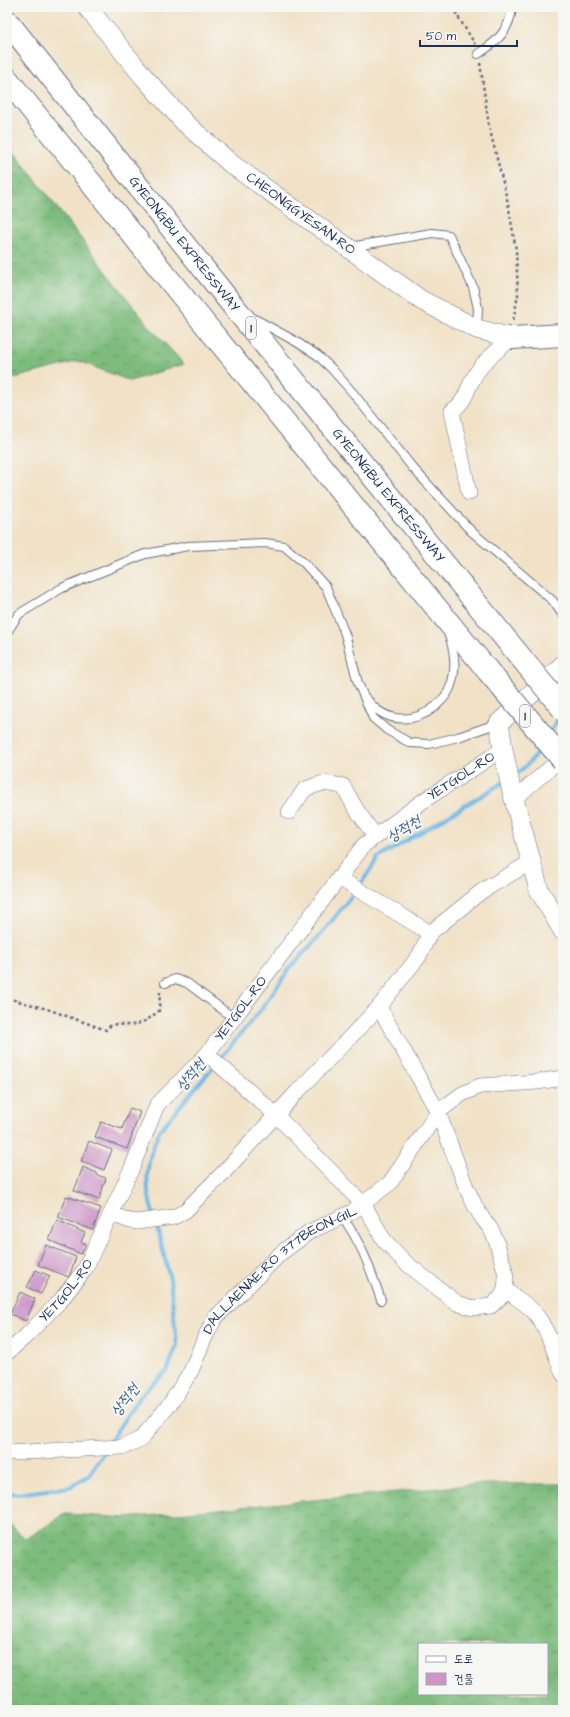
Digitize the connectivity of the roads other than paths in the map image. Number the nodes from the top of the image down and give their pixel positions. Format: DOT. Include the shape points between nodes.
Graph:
graph roads {
  1 [pos="87,7"];
  2 [pos="512,7"];
  3 [pos="7,21"];
  4 [pos="478,54"];
  5 [pos="7,79"];
  6 [pos="347,248"];
  7 [pos="230,302"];
  8 [pos="478,329"];
  9 [pos="563,335"];
  10 [pos="512,338"];
  11 [pos="468,493"];
  12 [pos="434,606"];
  13 [pos="563,615"];
  14 [pos="7,632"];
  15 [pos="563,665"];
  16 [pos="358,683"];
  17 [pos="563,709"];
  18 [pos="499,723"];
  19 [pos="504,756"];
  20 [pos="563,757"];
  21 [pos="563,760"];
  22 [pos="513,794"];
  23 [pos="289,812"];
  24 [pos="376,836"];
  25 [pos="531,862"];
  26 [pos="344,881"];
  27 [pos="563,931"];
  28 [pos="430,933"];
  29 [pos="165,983"];
  30 [pos="379,1007"];
  31 [pos="235,1019"];
  32 [pos="207,1054"];
  33 [pos="563,1078"];
  34 [pos="438,1112"];
  35 [pos="276,1115"];
  36 [pos="364,1204"];
  37 [pos="111,1214"];
  38 [pos="342,1217"];
  39 [pos="505,1289"];
  40 [pos="381,1300"];
  41 [pos="7,1353"];
  42 [pos="563,1374"];
  43 [pos="7,1453"];
  1 -- 6 [label="street, CHEONGGYESAN-RO" via="184,122 230,163"];
  2 -- 4 [label="lane" via="508,26 493,45"];
  3 -- 7 [label="main road, GYEONGBU EXPRESSWAY / 1"];
  5 -- 12 [label="main road, 1"];
  6 -- 8 [label="street, CHEONGGYESAN-RO" via="421,300"];
  6 -- 8 [label="lane" via="392,238 432,233 449,235 473,287 478,308"];
  7 -- 13 [label="lane" via="317,355 331,368 412,467 471,531 553,601"];
  7 -- 17 [label="main road, GYEONGBU EXPRESSWAY / 1, bridge"];
  8 -- 10 [label="street, CHEONGGYESAN-RO"];
  9 -- 10 [label="main road, CHEONGGYESAN-RO"];
  10 -- 11 [label="street" via="489,358 475,376 462,404 452,410"];
  12 -- 16 [label="lane" via="450,637 454,659 453,678 444,700 423,715 393,718 378,711"];
  12 -- 21 [label="main road, 1, bridge"];
  14 -- 16 [label="lane" via="19,614 62,588 145,554 188,546 265,543 284,546 326,587 345,634"];
  15 -- 18 [label="street"];
  16 -- 18 [label="lane" via="373,718 387,730 410,743 429,744"];
  18 -- 19 [label="street"];
  19 -- 22 [label="street"];
  19 -- 24 [label="street, YETGOL-RO" via="423,801"];
  20 -- 22 [label="street"];
  22 -- 25 [label="street"];
  23 -- 24 [label="street" via="305,789 323,783 342,786"];
  24 -- 26 [label="street, YETGOL-RO" via="364,845"];
  25 -- 27 [label="street" via="539,890"];
  25 -- 28 [label="street" via="482,891"];
  26 -- 28 [label="street"];
  26 -- 31 [label="street, YETGOL-RO"];
  28 -- 30 [label="street" via="419,956"];
  29 -- 31 [label="lane" via="175,979 188,983"];
  30 -- 34 [label="street"];
  30 -- 35 [label="street"];
  31 -- 32 [label="street, YETGOL-RO"];
  32 -- 35 [label="street"];
  32 -- 37 [label="street, YETGOL-RO" via="157,1105"];
  33 -- 34 [label="street, DALLAENAE-RO 377BEON-GIL" via="480,1086 462,1094"];
  34 -- 36 [label="street, DALLAENAE-RO 377BEON-GIL" via="390,1183"];
  34 -- 39 [label="street" via="466,1187 496,1240 505,1271"];
  35 -- 36 [label="street"];
  35 -- 37 [label="street" via="185,1211 169,1218 145,1222 134,1222"];
  36 -- 38 [label="street, DALLAENAE-RO 377BEON-GIL"];
  36 -- 39 [label="street" via="384,1240 397,1254 457,1303 473,1308 491,1306 502,1296"];
  37 -- 41 [label="street, YETGOL-RO" via="85,1269 61,1300"];
  38 -- 40 [label="lane" via="352,1230 366,1258"];
  38 -- 43 [label="street, DALLAENAE-RO 377BEON-GIL" via="309,1232 281,1252 215,1318 191,1371 170,1404 141,1439 122,1446"];
  39 -- 42 [label="street" via="537,1316 550,1340"];
}
